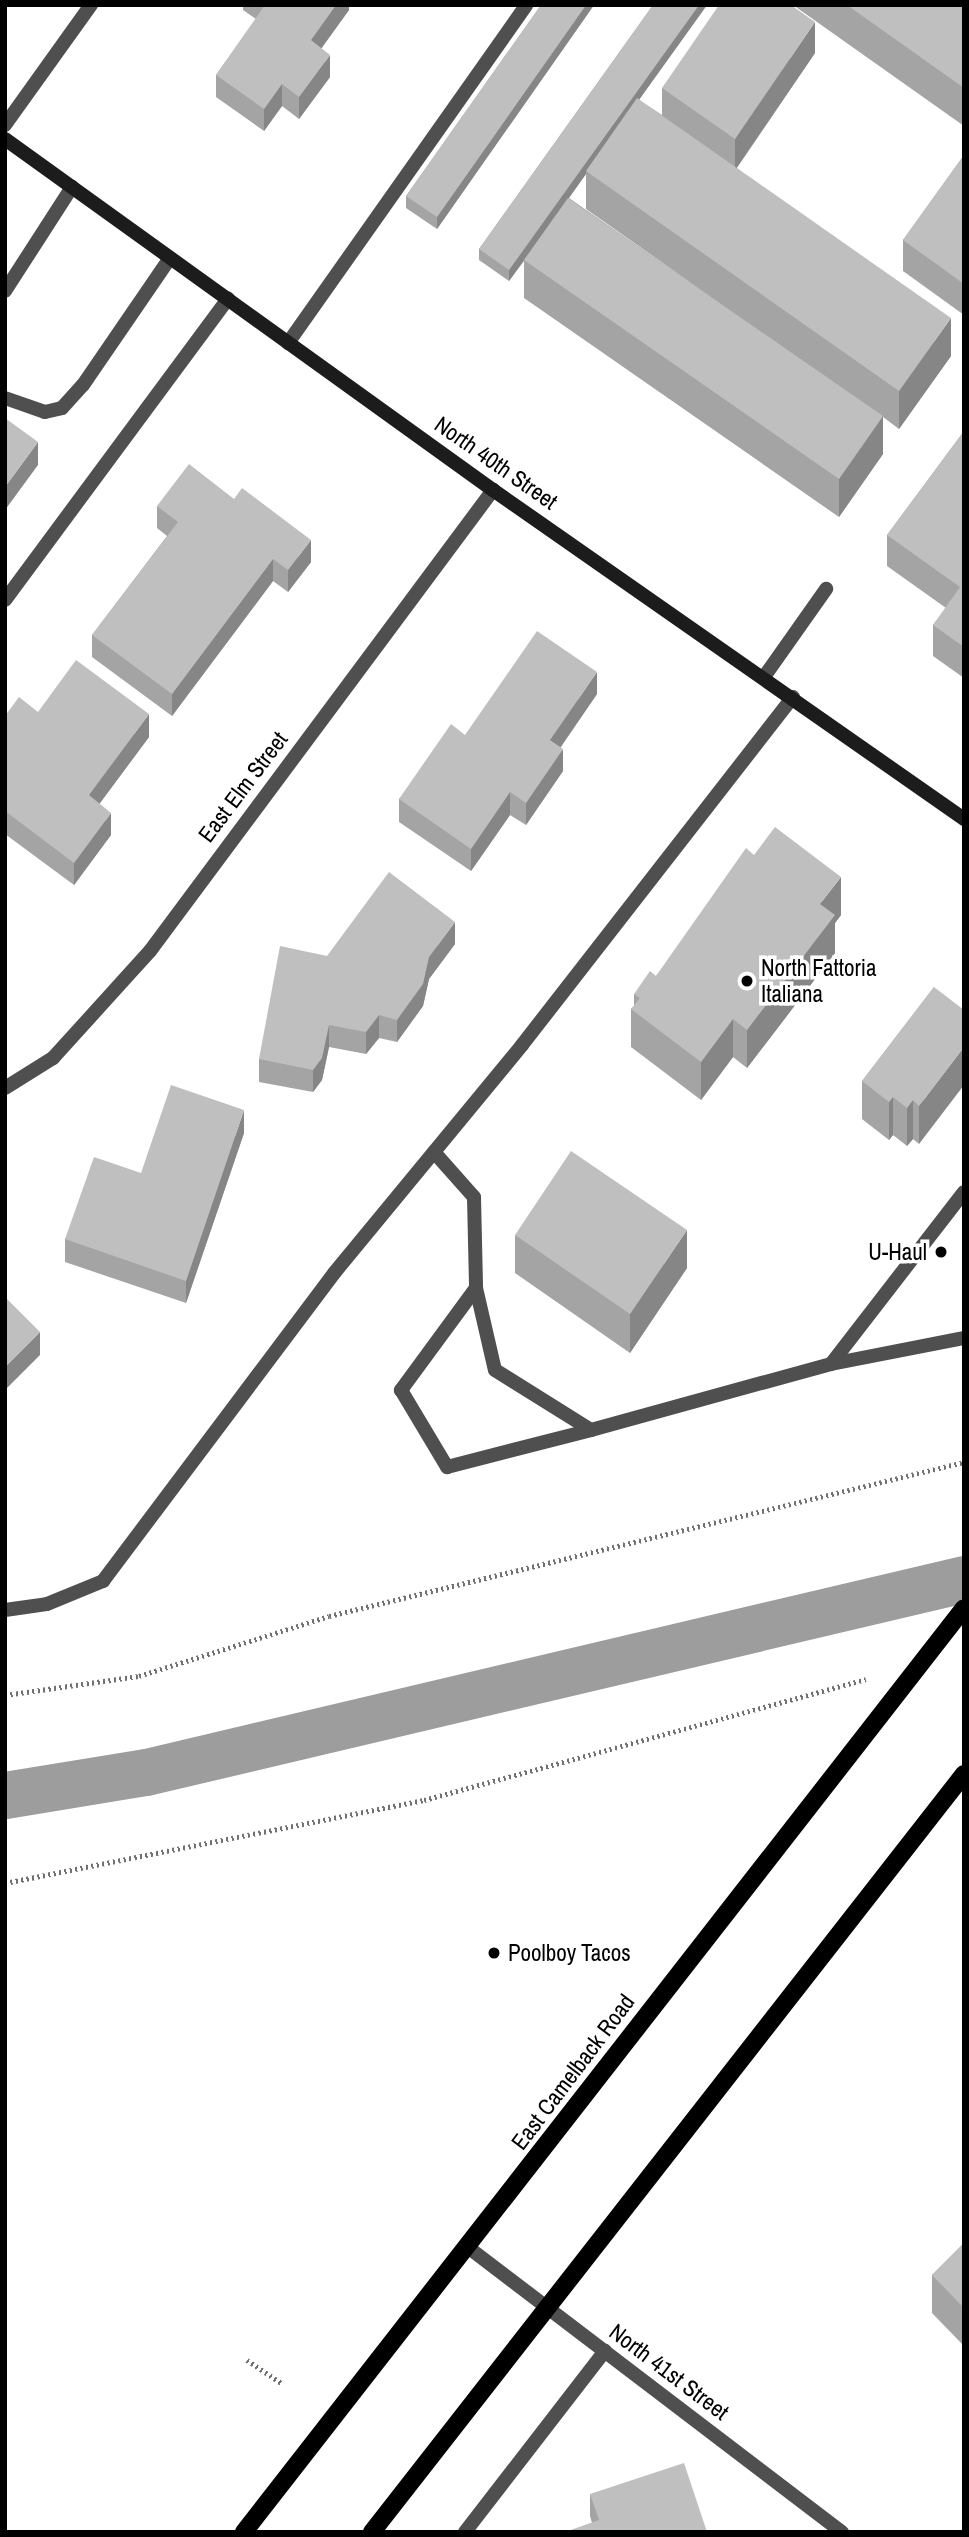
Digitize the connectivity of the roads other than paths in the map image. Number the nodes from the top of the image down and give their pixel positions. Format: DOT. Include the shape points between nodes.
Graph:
graph roads {
  1 [pos="91,5"];
  2 [pos="526,5"];
  3 [pos="5,125"];
  4 [pos="5,139"];
  5 [pos="72,187"];
  6 [pos="170,258"];
  7 [pos="5,291"];
  8 [pos="228,299"];
  9 [pos="288,343"];
  10 [pos="5,398"];
  11 [pos="493,490"];
  12 [pos="826,589"];
  13 [pos="5,600"];
  14 [pos="764,677"];
  15 [pos="793,697"];
  16 [pos="964,819"];
  17 [pos="5,1088"];
  18 [pos="434,1152"];
  19 [pos="964,1192"];
  20 [pos="476,1288"];
  21 [pos="964,1338"];
  22 [pos="831,1364"];
  23 [pos="591,1430"];
  24 [pos="964,1608"];
  25 [pos="5,1610"];
  26 [pos="964,1774"];
  27 [pos="469,2248"];
  28 [pos="549,2309"];
  29 [pos="605,2351"];
  30 [pos="244,2532"];
  31 [pos="372,2532"];
  32 [pos="464,2532"];
  33 [pos="842,2532"];
  1 -- 3 [label="street"];
  2 -- 9 [label="street"];
  4 -- 5 [label="main road, North 40th Street"];
  5 -- 6 [label="main road, North 40th Street"];
  5 -- 7 [label="street"];
  6 -- 8 [label="main road, North 40th Street"];
  6 -- 10 [label="street" via="83,385 62,408 46,412"];
  8 -- 9 [label="main road, North 40th Street"];
  8 -- 13 [label="street"];
  9 -- 11 [label="main road, North 40th Street"];
  11 -- 14 [label="main road, North 40th Street"];
  11 -- 17 [label="street, East Elm Street" via="150,951 53,1058"];
  12 -- 14 [label="street"];
  14 -- 15 [label="main road, North 40th Street"];
  15 -- 16 [label="main road, North 40th Street"];
  15 -- 18 [label="street"];
  18 -- 20 [label="street" via="474,1197"];
  18 -- 25 [label="street" via="335,1272 103,1581 47,1604"];
  19 -- 22 [label="street"];
  20 -- 23 [label="street" via="495,1370"];
  20 -- 23 [label="street" via="401,1390 447,1467"];
  21 -- 22 [label="street"];
  22 -- 23 [label="street"];
  24 -- 27 [label="main road, East Camelback Road"];
  26 -- 28 [label="main road"];
  27 -- 28 [label="street, North 41st Street"];
  27 -- 30 [label="main road, East Camelback Road"];
  28 -- 29 [label="street, North 41st Street"];
  28 -- 31 [label="main road"];
  29 -- 32 [label="street"];
  29 -- 33 [label="street, North 41st Street"];
}
